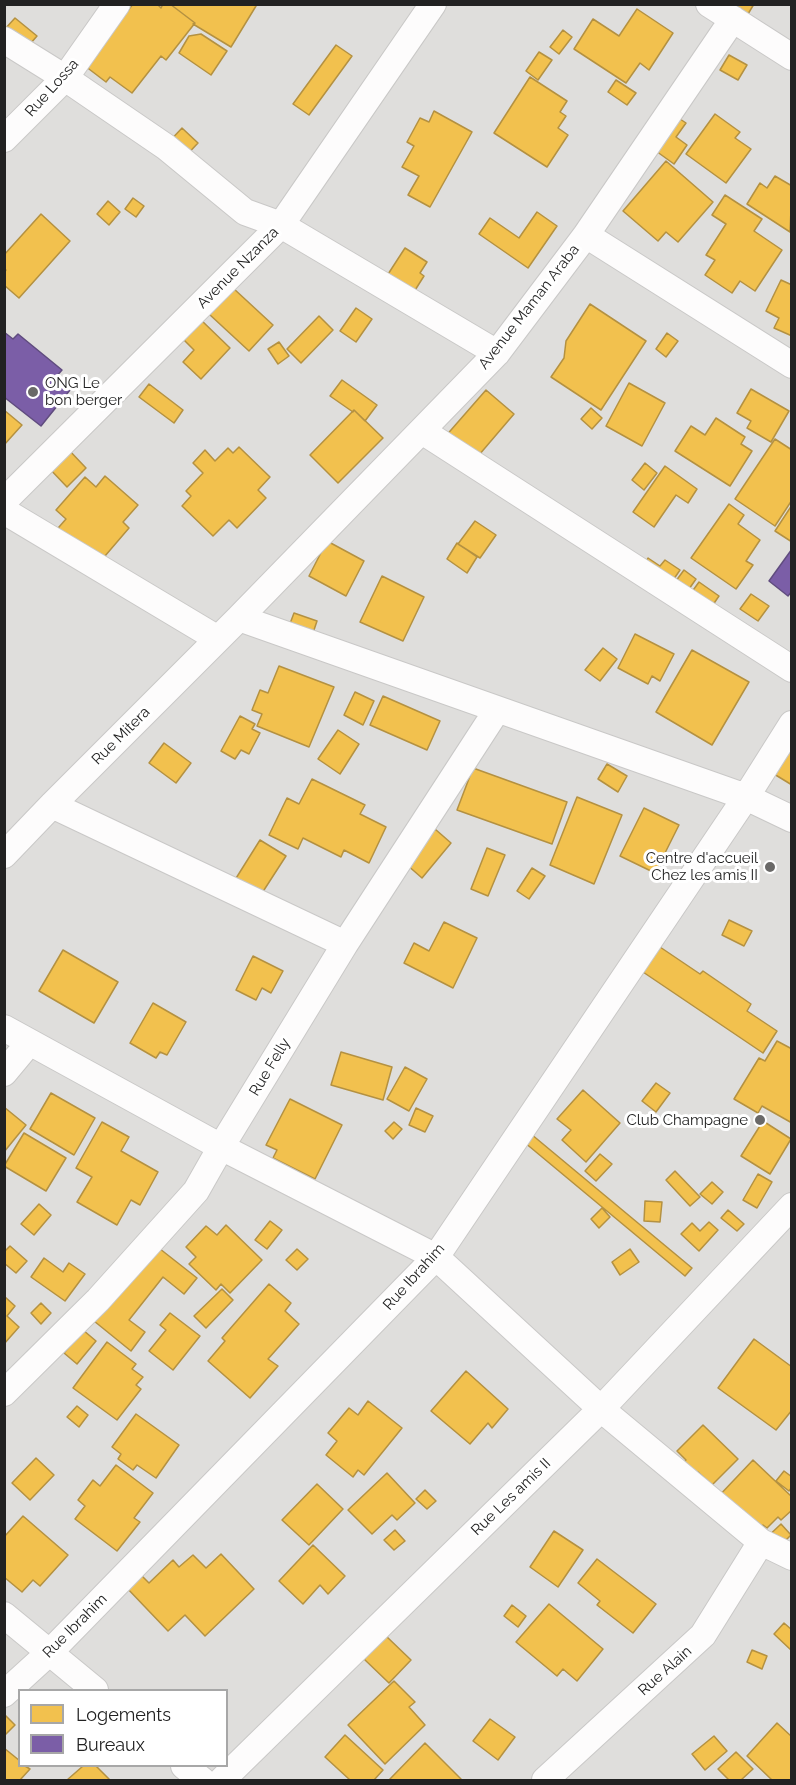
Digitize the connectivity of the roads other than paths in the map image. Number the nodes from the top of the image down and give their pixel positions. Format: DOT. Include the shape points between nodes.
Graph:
graph roads {
  1 [pos="117,4"];
  2 [pos="433,4"];
  3 [pos="709,4"];
  4 [pos="733,19"];
  5 [pos="4,40"];
  6 [pos="792,57"];
  7 [pos="65,78"];
  8 [pos="4,139"];
  9 [pos="281,225"];
  10 [pos="586,235"];
  11 [pos="497,352"];
  12 [pos="792,365"];
  13 [pos="422,431"];
  14 [pos="4,501"];
  15 [pos="4,511"];
  16 [pos="239,618"];
  17 [pos="218,639"];
  18 [pos="792,669"];
  19 [pos="497,710"];
  20 [pos="792,724"];
  21 [pos="746,797"];
  22 [pos="52,805"];
  23 [pos="792,819"];
  24 [pos="4,855"];
  25 [pos="345,944"];
  26 [pos="4,1028"];
  27 [pos="29,1043"];
  28 [pos="4,1073"];
  29 [pos="221,1147"];
  30 [pos="792,1206"];
  31 [pos="436,1257"];
  32 [pos="4,1393"];
  33 [pos="601,1410"];
  34 [pos="762,1542"];
  35 [pos="792,1557"];
  36 [pos="4,1616"];
  37 [pos="50,1652"];
  38 [pos="94,1689"];
  39 [pos="4,1694"];
  40 [pos="185,1767"];
  41 [pos="202,1780"];
  42 [pos="222,1780"];
  43 [pos="545,1780"];
  1 -- 7 [label="street, Rue Lossa"];
  2 -- 9 [label="street, Avenue Nzanza"];
  3 -- 4 [label="street"];
  4 -- 6 [label="street"];
  4 -- 10 [label="street, Avenue Maman Araba"];
  5 -- 7 [label="street"];
  7 -- 8 [label="street, Rue Lossa"];
  7 -- 9 [label="street" via="166,147 245,212"];
  9 -- 11 [label="street"];
  9 -- 14 [label="street, Avenue Nzanza"];
  10 -- 11 [label="street, Avenue Maman Araba"];
  10 -- 12 [label="street"];
  11 -- 13 [label="street, Avenue Maman Araba"];
  13 -- 16 [label="street, Avenue Maman Araba"];
  13 -- 18 [label="street"];
  15 -- 17 [label="street"];
  16 -- 17 [label="street, Rue Mitera"];
  16 -- 19 [label="street"];
  17 -- 22 [label="street, Rue Mitera"];
  19 -- 21 [label="street"];
  19 -- 25 [label="street, Rue Felly"];
  20 -- 21 [label="street, Rue Ibrahim"];
  21 -- 23 [label="street"];
  21 -- 31 [label="street, Rue Ibrahim"];
  22 -- 24 [label="street, Rue Mitera"];
  22 -- 25 [label="street"];
  25 -- 29 [label="street, Rue Felly"];
  26 -- 27 [label="street"];
  27 -- 28 [label="street"];
  27 -- 29 [label="street"];
  29 -- 31 [label="street"];
  29 -- 32 [label="street, Rue Felly" via="189,1199 98,1300"];
  30 -- 33 [label="street, Rue Les amis II"];
  31 -- 33 [label="street"];
  31 -- 37 [label="street, Rue Ibrahim"];
  33 -- 34 [label="street"];
  33 -- 42 [label="street, Rue Les amis II"];
  34 -- 35 [label="street"];
  34 -- 43 [label="street, Rue Alain" via="703,1635"];
  36 -- 37 [label="street"];
  37 -- 38 [label="street"];
  37 -- 39 [label="street, Rue Ibrahim"];
  40 -- 41 [label="street"];
}
